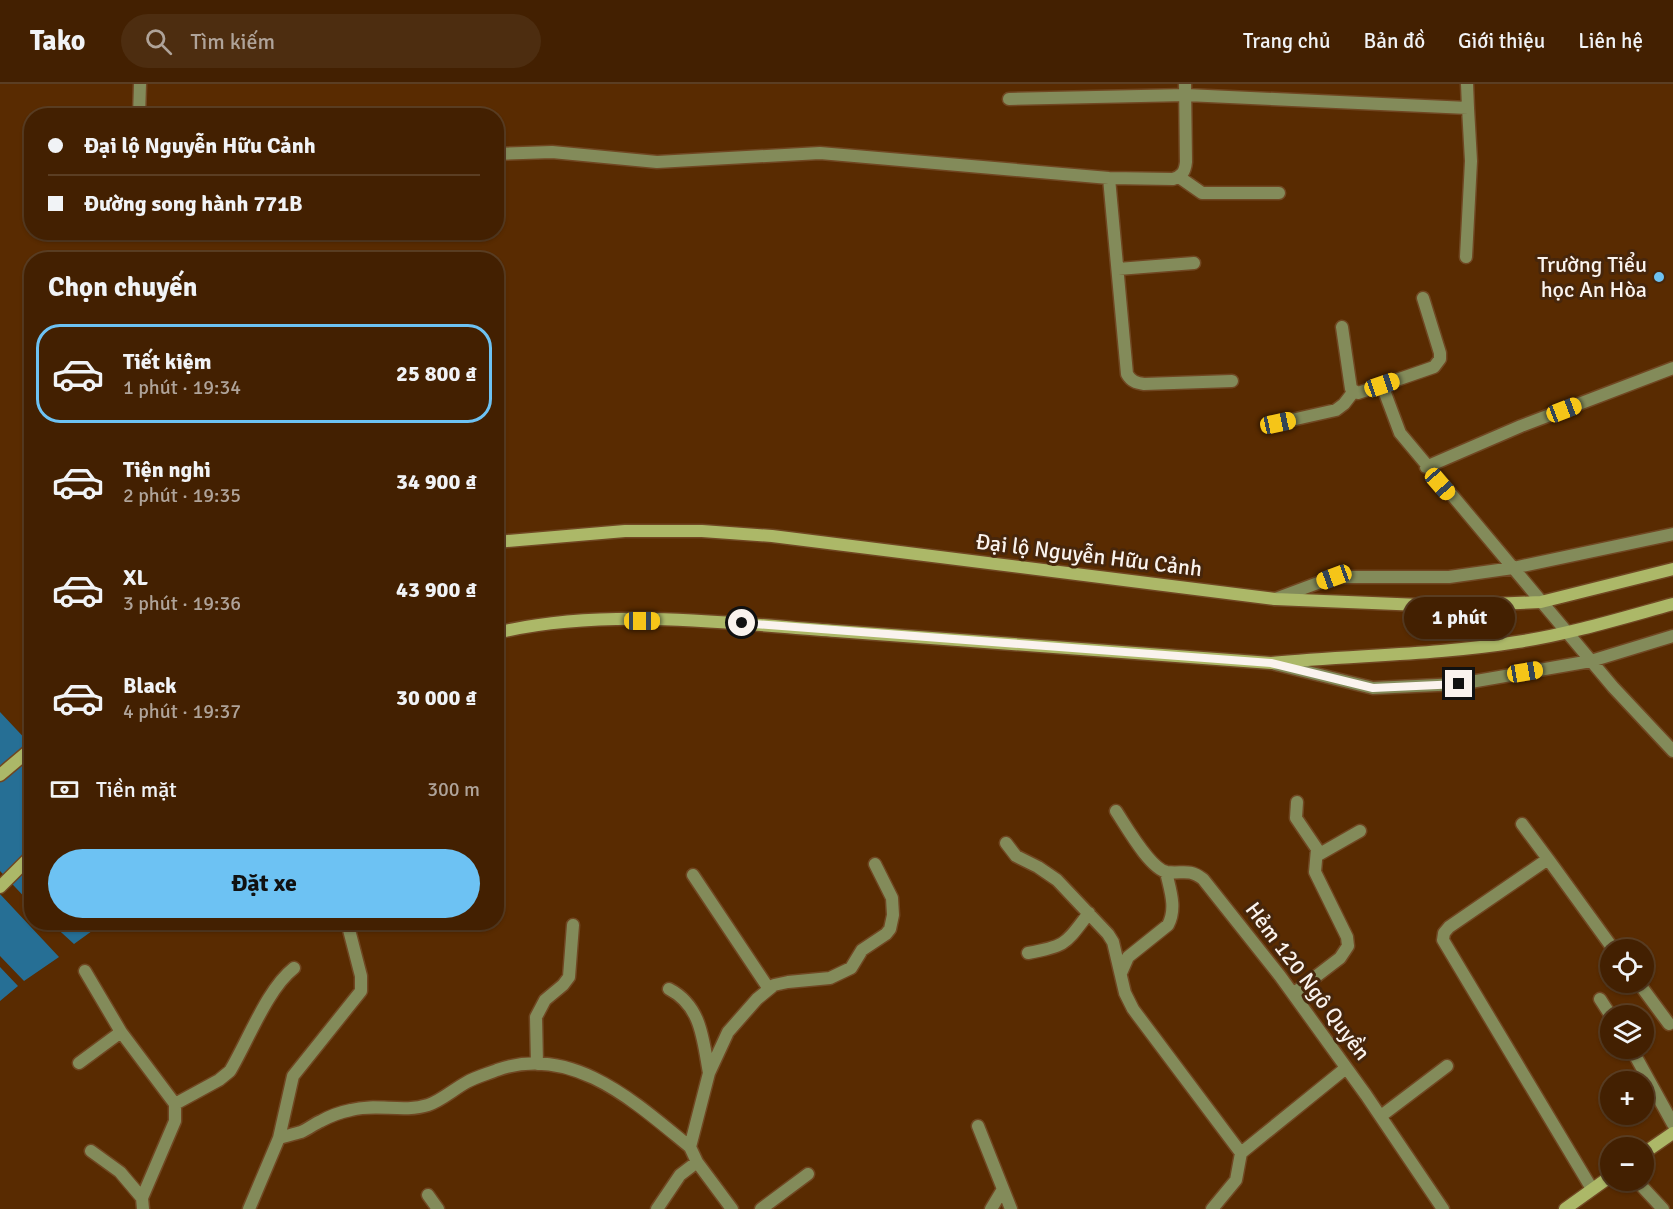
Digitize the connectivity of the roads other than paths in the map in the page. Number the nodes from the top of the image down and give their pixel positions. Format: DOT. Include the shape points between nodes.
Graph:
graph roads {
  1 [pos="140,84"];
  2 [pos="1467,84"];
  3 [pos="1185,90"];
  4 [pos="1009,99"];
  5 [pos="139,108"];
  6 [pos="1468,108"];
  7 [pos="504,154"];
  8 [pos="1179,177"];
  9 [pos="1109,178"];
  10 [pos="1279,193"];
  11 [pos="1466,257"];
  12 [pos="1194,263"];
  13 [pos="1118,269"];
  14 [pos="1423,298"];
  15 [pos="1342,327"];
  16 [pos="1673,369"];
  17 [pos="1232,381"];
  18 [pos="1382,385"];
  19 [pos="1354,391"];
  20 [pos="1278,423"];
  21 [pos="1426,467"];
  22 [pos="1673,534"];
  23 [pos="504,541"];
  24 [pos="1513,568"];
  25 [pos="1673,569"];
  26 [pos="1275,599"];
  27 [pos="1541,602"];
  28 [pos="1673,604"];
  29 [pos="504,631"];
  30 [pos="1567,633"];
  31 [pos="1673,636"];
  32 [pos="1591,661"];
  33 [pos="1271,663"];
  34 [pos="1673,751"];
  35 [pos="24,755"];
  36 [pos="0,775"];
  37 [pos="1297,802"];
  38 [pos="1116,811"];
  39 [pos="1522,824"];
  40 [pos="1360,831"];
  41 [pos="1006,843"];
  42 [pos="1318,855"];
  43 [pos="1548,859"];
  44 [pos="24,863"];
  45 [pos="875,864"];
  46 [pos="1166,872"];
  47 [pos="693,875"];
  48 [pos="0,887"];
  49 [pos="1089,913"];
  50 [pos="573,925"];
  51 [pos="349,930"];
  52 [pos="1606,939"];
  53 [pos="1028,953"];
  54 [pos="294,968"];
  55 [pos="85,971"];
  56 [pos="1121,973"];
  57 [pos="669,989"];
  58 [pos="769,989"];
  59 [pos="1646,993"];
  60 [pos="1293,994"];
  61 [pos="1600,999"];
  62 [pos="1604,1005"];
  63 [pos="1669,1024"];
  64 [pos="121,1032"];
  65 [pos="1637,1059"];
  66 [pos="79,1063"];
  67 [pos="537,1064"];
  68 [pos="1447,1066"];
  69 [pos="1346,1068"];
  70 [pos="709,1073"];
  71 [pos="174,1104"];
  72 [pos="1381,1116"];
  73 [pos="1673,1124"];
  74 [pos="978,1126"];
  75 [pos="1673,1133"];
  76 [pos="279,1138"];
  77 [pos="1654,1146"];
  78 [pos="690,1147"];
  79 [pos="91,1151"];
  80 [pos="1241,1154"];
  81 [pos="698,1162"];
  82 [pos="808,1174"];
  83 [pos="1600,1184"];
  84 [pos="1003,1190"];
  85 [pos="1592,1190"];
  86 [pos="1647,1191"];
  87 [pos="428,1195"];
  88 [pos="142,1204"];
  89 [pos="249,1209"];
  90 [pos="438,1209"];
  91 [pos="657,1209"];
  92 [pos="732,1209"];
  93 [pos="761,1209"];
  94 [pos="991,1209"];
  95 [pos="1011,1209"];
  96 [pos="1212,1209"];
  97 [pos="1443,1209"];
  98 [pos="1565,1209"];
  99 [pos="1664,1209"];
  1 -- 5 [label="street"];
  2 -- 6 [label="street"];
  3 -- 4 [label="street"];
  3 -- 6 [label="street"];
  3 -- 8 [label="street" via="1186,162"];
  6 -- 11 [label="street" via="1471,161"];
  7 -- 9 [label="street" via="552,152 657,162 820,153"];
  8 -- 9 [label="street"];
  8 -- 10 [label="street" via="1202,193"];
  9 -- 13 [label="street"];
  12 -- 13 [label="street"];
  13 -- 17 [label="street" via="1130,379 1136,384"];
  14 -- 18 [label="street" via="1440,359 1434,367"];
  15 -- 19 [label="street"];
  16 -- 21 [label="street" via="1521,426"];
  18 -- 19 [label="street"];
  18 -- 21 [label="street" via="1400,433"];
  19 -- 20 [label="street" via="1336,410"];
  21 -- 24 [label="street"];
  22 -- 24 [label="street"];
  23 -- 26 [label="main road, Đại lộ Nguyễn Hữu Cảnh" via="625,531 772,536"];
  24 -- 26 [label="street" via="1449,577 1334,577"];
  24 -- 27 [label="street"];
  25 -- 27 [label="main road, Đại lộ Nguyễn Hữu Cảnh"];
  26 -- 27 [label="main road, Đại lộ Nguyễn Hữu Cảnh" via="1445,606"];
  27 -- 30 [label="street"];
  28 -- 30 [label="main road"];
  29 -- 33 [label="main road" via="602,620 722,621"];
  30 -- 32 [label="street"];
  30 -- 33 [label="main road" via="1442,652"];
  31 -- 32 [label="street"];
  32 -- 33 [label="street" via="1459,684 1373,688"];
  32 -- 34 [label="street"];
  35 -- 36 [label="main road"];
  37 -- 42 [label="street" via="1296,818"];
  38 -- 46 [label="street" via="1141,849"];
  39 -- 43 [label="street"];
  40 -- 42 [label="street"];
  41 -- 49 [label="street" via="1016,856 1057,880"];
  42 -- 60 [label="street" via="1315,872 1348,946 1340,958"];
  43 -- 52 [label="street"];
  43 -- 85 [label="street" via="1449,927 1443,940"];
  44 -- 48 [label="main road"];
  45 -- 58 [label="street" via="892,898 886,934 862,950 850,968 830,978 788,982"];
  46 -- 56 [label="street" via="1172,918 1128,957"];
  46 -- 60 [label="street, Hẻm 120 Ngô Quyền" via="1187,871 1203,879"];
  47 -- 58 [label="street"];
  49 -- 53 [label="street" via="1063,944"];
  49 -- 56 [label="street" via="1113,942"];
  50 -- 67 [label="street" via="568,977 545,1000 536,1017"];
  51 -- 76 [label="street" via="362,991 293,1076"];
  54 -- 71 [label="street" via="273,991 230,1071"];
  55 -- 64 [label="street"];
  56 -- 80 [label="street" via="1125,993 1134,1009"];
  57 -- 70 [label="street" via="684,999 699,1021"];
  58 -- 70 [label="street" via="728,1032"];
  59 -- 63 [label="street"];
  60 -- 69 [label="street, Hẻm 120 Ngô Quyền"];
  61 -- 62 [label="street"];
  64 -- 66 [label="street"];
  64 -- 71 [label="street"];
  65 -- 73 [label="street"];
  67 -- 76 [label="street" via="500,1069 470,1080 430,1104 415,1108 351,1109"];
  67 -- 78 [label="street" via="592,1076 628,1098"];
  68 -- 72 [label="street"];
  69 -- 72 [label="street, Hẻm 120 Ngô Quyền"];
  69 -- 80 [label="street"];
  70 -- 78 [label="street"];
  71 -- 88 [label="street" via="175,1121"];
  72 -- 97 [label="street, Hẻm 120 Ngô Quyền"];
  74 -- 84 [label="street"];
  75 -- 77 [label="main road"];
  76 -- 89 [label="street"];
  78 -- 81 [label="street"];
  79 -- 88 [label="street" via="120,1172"];
  80 -- 96 [label="street" via="1236,1180"];
  81 -- 91 [label="street" via="680,1175"];
  81 -- 92 [label="street"];
  82 -- 93 [label="street"];
  83 -- 85 [label="main road"];
  84 -- 94 [label="street"];
  84 -- 95 [label="street"];
  85 -- 98 [label="main road"];
  86 -- 99 [label="street"];
  87 -- 90 [label="street"];
}
